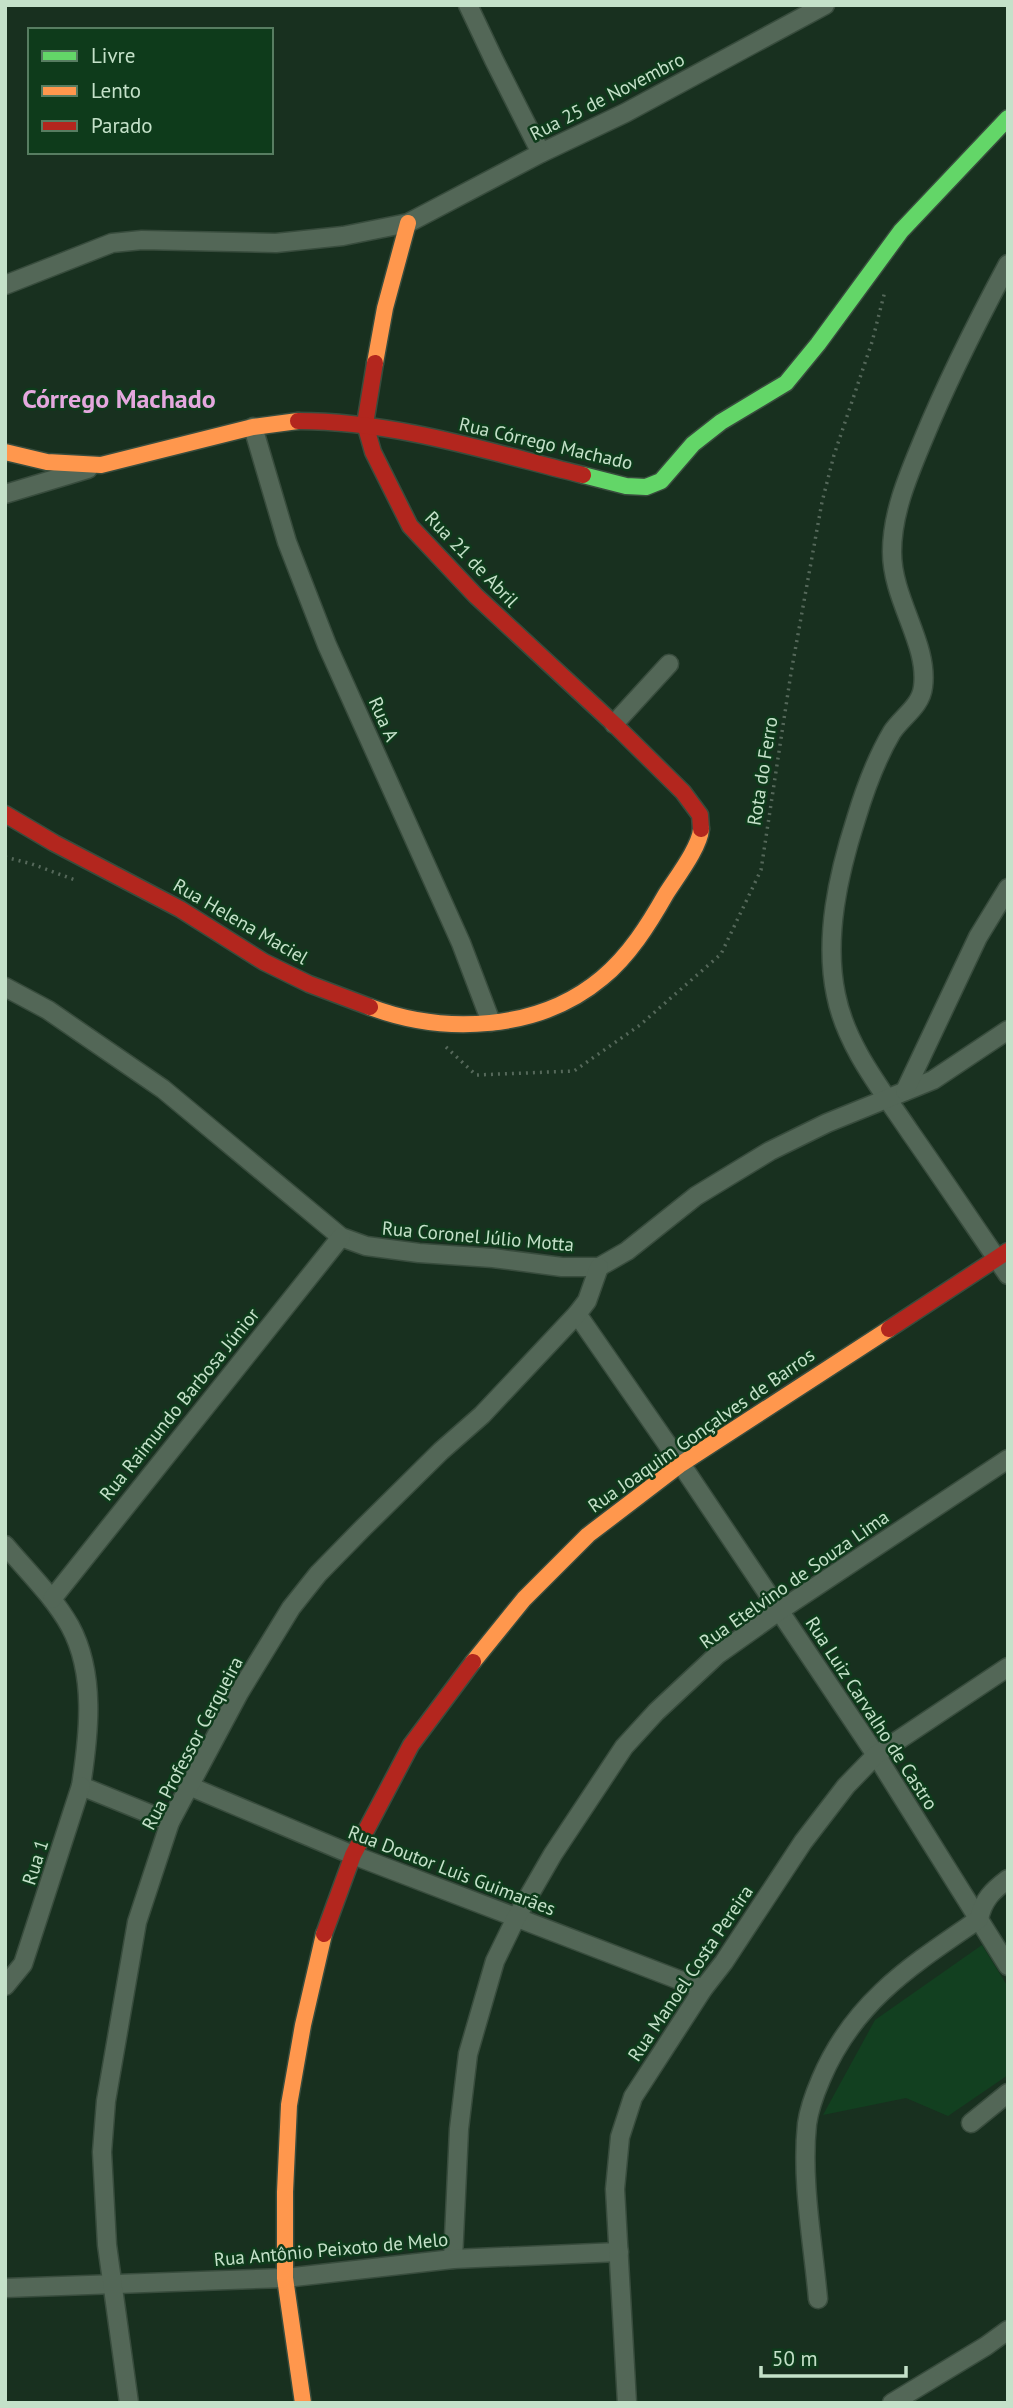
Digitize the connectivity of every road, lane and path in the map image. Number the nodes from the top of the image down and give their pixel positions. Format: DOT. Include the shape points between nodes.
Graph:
graph roads {
  1 [pos="468,5"];
  2 [pos="825,5"];
  3 [pos="1008,118"];
  4 [pos="541,153"];
  5 [pos="408,223"];
  6 [pos="1008,264"];
  7 [pos="888,280"];
  8 [pos="5,285"];
  9 [pos="365,425"];
  10 [pos="253,427"];
  11 [pos="5,452"];
  12 [pos="101,465"];
  13 [pos="5,494"];
  14 [pos="669,664"];
  15 [pos="614,724"];
  16 [pos="5,814"];
  17 [pos="700,815"];
  18 [pos="1008,888"];
  19 [pos="5,987"];
  20 [pos="418,1020"];
  21 [pos="491,1022"];
  22 [pos="1008,1030"];
  23 [pos="905,1091"];
  24 [pos="887,1097"];
  25 [pos="341,1237"];
  26 [pos="1002,1255"];
  27 [pos="599,1267"];
  28 [pos="1008,1275"];
  29 [pos="577,1314"];
  30 [pos="1008,1459"];
  31 [pos="681,1464"];
  32 [pos="5,1545"];
  33 [pos="52,1600"];
  34 [pos="779,1611"];
  35 [pos="1008,1667"];
  36 [pos="876,1755"];
  37 [pos="81,1786"];
  38 [pos="189,1786"];
  39 [pos="170,1822"];
  40 [pos="353,1855"];
  41 [pos="1008,1879"];
  42 [pos="516,1918"];
  43 [pos="979,1919"];
  44 [pos="1008,1966"];
  45 [pos="5,1986"];
  46 [pos="703,1989"];
  47 [pos="1008,2094"];
  48 [pos="971,2123"];
  49 [pos="619,2252"];
  50 [pos="453,2259"];
  51 [pos="285,2278"];
  52 [pos="111,2285"];
  53 [pos="5,2288"];
  54 [pos="818,2299"];
  55 [pos="1008,2330"];
  56 [pos="128,2403"];
  57 [pos="303,2403"];
  58 [pos="627,2403"];
  59 [pos="892,2403"];
  1 -- 4 [label="street"];
  2 -- 4 [label="street, Rua 25 de Novembro"];
  3 -- 9 [label="street, Rua Córrego Machado" via="901,231 786,383 721,422 693,444 661,481 646,487 626,486"];
  4 -- 5 [label="street, Rua 25 de Novembro"];
  5 -- 8 [label="street, Rua 25 de Novembro" via="276,243 112,243"];
  5 -- 9 [label="street, Rua 21 de Abril" via="385,308"];
  6 -- 24 [label="street" via="940,400 894,521 891,554 907,620 922,656 923,692 878,760 838,885 830,953 835,995 868,1069"];
  7 -- 20 [label="path, Rota do Ferro" via="822,502 761,870 721,954 640,1025 574,1071 476,1075"];
  9 -- 10 [label="street, Rua Córrego Machado" via="294,421"];
  9 -- 15 [label="street, Rua 21 de Abril" via="410,526 476,596"];
  10 -- 12 [label="street, Rua Córrego Machado"];
  10 -- 21 [label="street, Rua A" via="287,542 327,645 461,943"];
  11 -- 12 [label="street, Rua Córrego Machado" via="47,462"];
  12 -- 13 [label="street"];
  14 -- 15 [label="street"];
  15 -- 17 [label="street, Rua 21 de Abril"];
  16 -- 20 [label="street, Rua Helena Maciel" via="180,909 264,962 378,1010"];
  17 -- 21 [label="street, Rua Helena Maciel" via="701,834 646,929 604,977 555,1007"];
  18 -- 23 [label="street" via="978,937"];
  19 -- 25 [label="street, Rua Coronel Júlio Motta" via="48,1010 163,1088"];
  20 -- 21 [label="street, Rua Helena Maciel"];
  22 -- 23 [label="street, Rua Coronel Júlio Motta" via="933,1080"];
  23 -- 24 [label="street, Rua Coronel Júlio Motta"];
  24 -- 26 [label="street"];
  24 -- 27 [label="street, Rua Coronel Júlio Motta" via="770,1151 696,1196 627,1251"];
  25 -- 27 [label="street, Rua Coronel Júlio Motta" via="366,1246 419,1253"];
  25 -- 33 [label="street, Rua Raimundo Barbosa Júnior"];
  26 -- 28 [label="street"];
  26 -- 31 [label="street, Rua Joaquim Gonçalves de Barros"];
  27 -- 29 [label="street, Rua Professor Cerqueira"];
  29 -- 31 [label="street, Rua Luiz Carvalho de Castro"];
  29 -- 38 [label="street, Rua Professor Cerqueira" via="482,1415 318,1574 252,1671"];
  30 -- 34 [label="street, Rua Etelvino de Souza Lima"];
  31 -- 34 [label="street, Rua Luiz Carvalho de Castro"];
  31 -- 40 [label="street, Rua Joaquim Gonçalves de Barros" via="588,1535 524,1599 411,1745"];
  32 -- 33 [label="street, Rua 1"];
  33 -- 37 [label="street, Rua 1" via="78,1644 87,1695 89,1733"];
  34 -- 36 [label="street, Rua Luiz Carvalho de Castro"];
  34 -- 42 [label="street, Rua Etelvino de Souza Lima" via="718,1655 624,1747 552,1854"];
  35 -- 36 [label="street, Rua Manoel Costa Pereira"];
  36 -- 43 [label="street, Rua Luiz Carvalho de Castro"];
  36 -- 46 [label="street, Rua Manoel Costa Pereira" via="803,1842"];
  37 -- 39 [label="street"];
  37 -- 45 [label="street, Rua 1" via="23,1964"];
  38 -- 39 [label="street, Rua Professor Cerqueira"];
  38 -- 40 [label="street, Rua Doutor Luis Guimarães"];
  39 -- 52 [label="street, Rua Professor Cerqueira" via="137,1922 106,2101 102,2152"];
  40 -- 42 [label="street, Rua Doutor Luis Guimarães"];
  40 -- 51 [label="street, Rua Joaquim Gonçalves de Barros" via="322,1940 289,2105"];
  41 -- 43 [label="street" via="983,1902"];
  42 -- 46 [label="street, Rua Doutor Luis Guimarães"];
  42 -- 50 [label="street, Rua Etelvino de Souza Lima" via="495,1961 468,2054"];
  43 -- 44 [label="street, Rua Luiz Carvalho de Castro"];
  43 -- 54 [label="street" via="891,1982 861,2011 830,2058 814,2095 805,2155"];
  46 -- 49 [label="street, Rua Manoel Costa Pereira" via="633,2097 620,2137 615,2189"];
  47 -- 48 [label="street"];
  49 -- 50 [label="street, Rua Antônio Peixoto de Melo"];
  49 -- 58 [label="street, Rua Manoel Costa Pereira"];
  50 -- 51 [label="street, Rua Antônio Peixoto de Melo"];
  51 -- 52 [label="street, Rua Antônio Peixoto de Melo"];
  51 -- 57 [label="street, Rua Joaquim Gonçalves de Barros"];
  52 -- 53 [label="street, Rua Antônio Peixoto de Melo"];
  52 -- 56 [label="street, Rua Professor Cerqueira"];
  55 -- 59 [label="street"];
}
